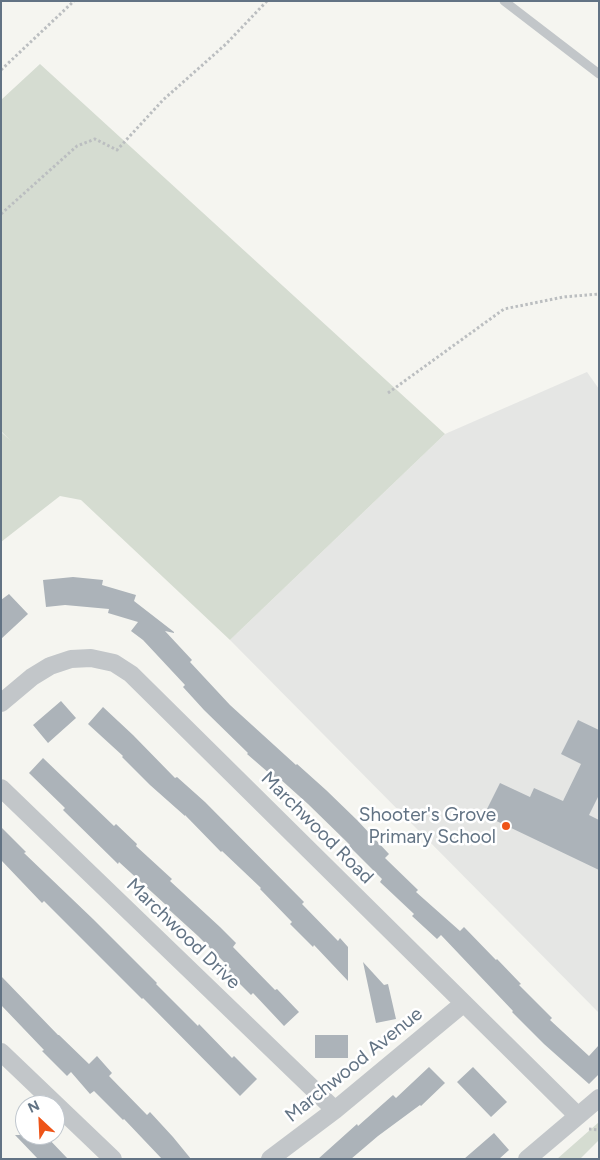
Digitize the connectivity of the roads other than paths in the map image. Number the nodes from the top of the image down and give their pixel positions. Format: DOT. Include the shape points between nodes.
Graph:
graph roads {
  1 [pos="504,1"];
  2 [pos="599,74"];
  3 [pos="1,703"];
  4 [pos="1,788"];
  5 [pos="464,1004"];
  6 [pos="1,1052"];
  7 [pos="599,1098"];
  8 [pos="335,1110"];
  9 [pos="578,1116"];
  10 [pos="113,1159"];
  11 [pos="270,1159"];
  12 [pos="527,1159"];
  1 -- 2 [label="lane"];
  3 -- 5 [label="street, Marchwood Road" via="32,677 71,659 91,658 114,663 131,674"];
  4 -- 8 [label="street, Marchwood Drive"];
  5 -- 8 [label="street, Marchwood Avenue"];
  5 -- 9 [label="street, Marchwood Road"];
  6 -- 10 [label="street"];
  7 -- 9 [label="street"];
  8 -- 11 [label="street, Marchwood Avenue"];
  9 -- 12 [label="street"];
}
